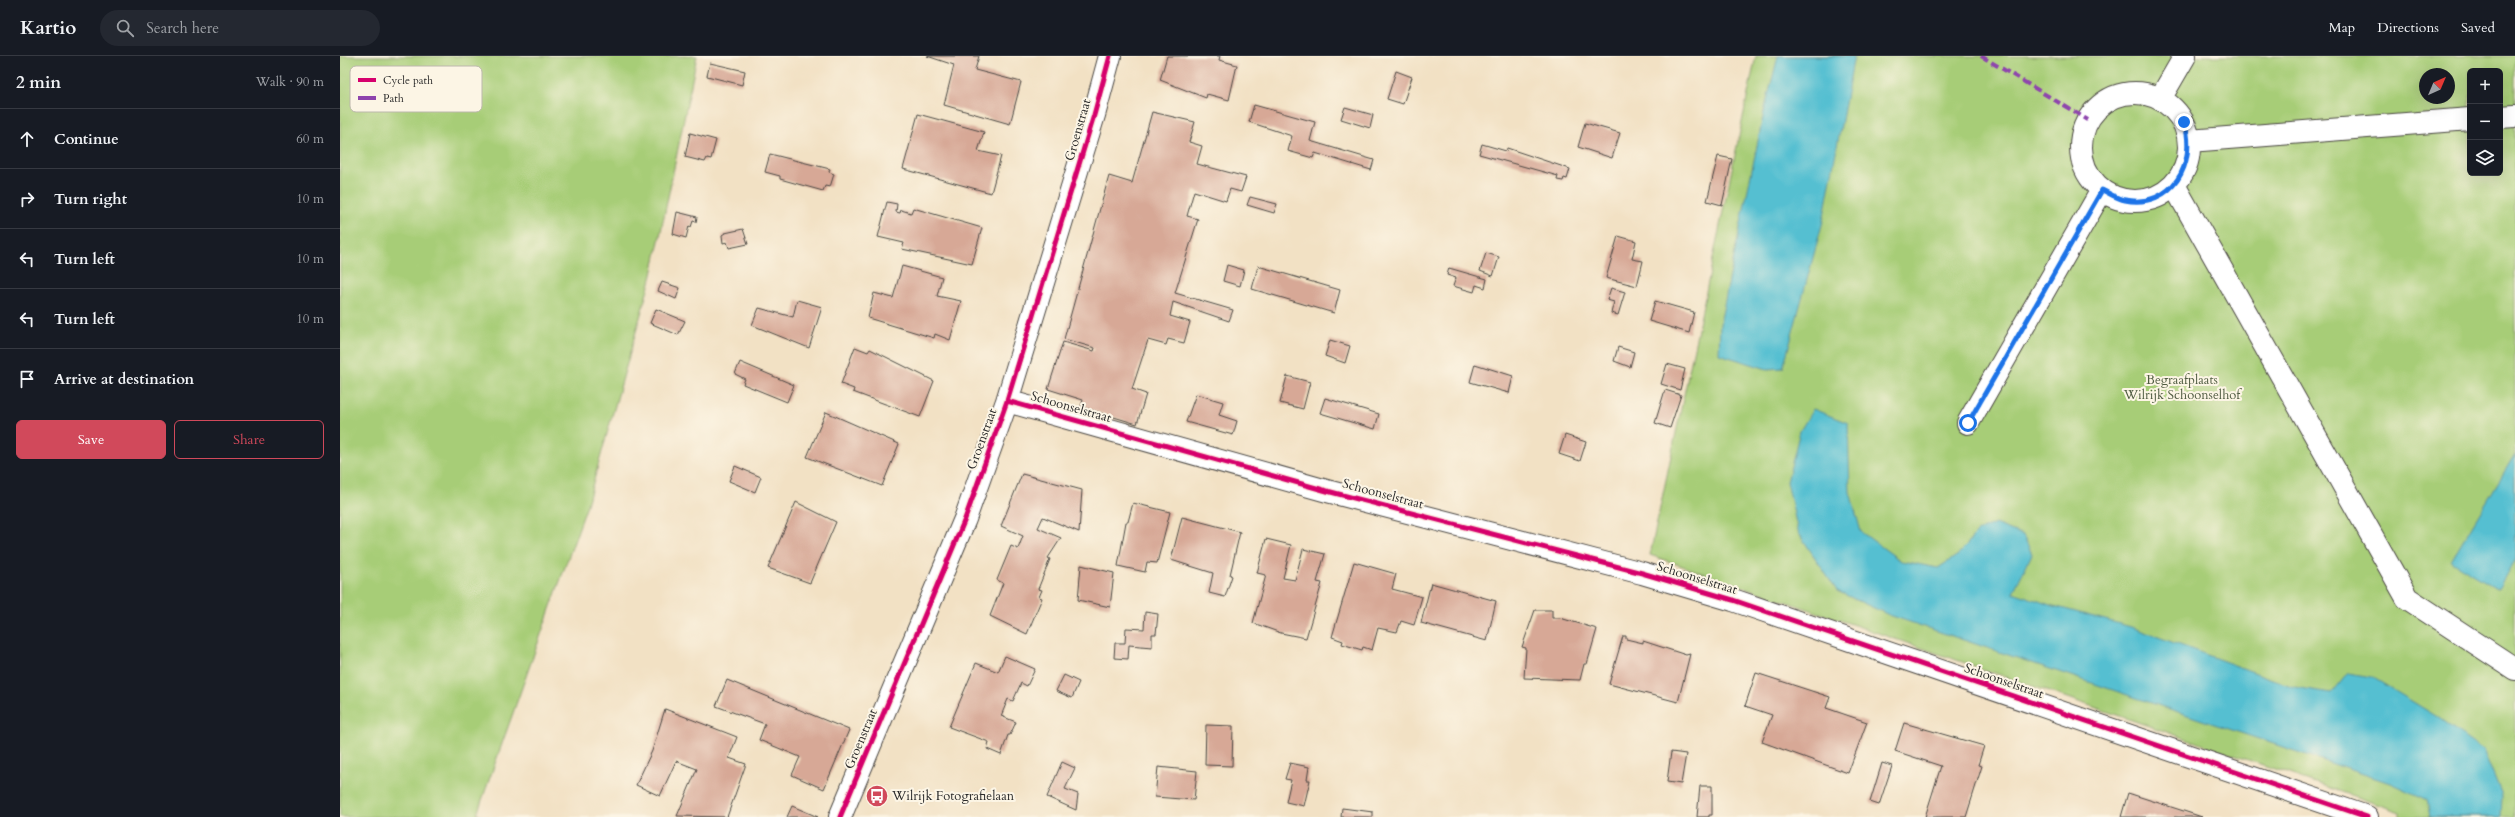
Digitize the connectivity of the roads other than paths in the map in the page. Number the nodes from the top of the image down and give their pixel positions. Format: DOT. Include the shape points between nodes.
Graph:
graph roads {
  1 [pos="1110,56"];
  2 [pos="2185,56"];
  3 [pos="2160,98"];
  4 [pos="2515,116"];
  5 [pos="2503,117"];
  6 [pos="2467,119"];
  7 [pos="2189,141"];
  8 [pos="2174,184"];
  9 [pos="2102,190"];
  10 [pos="1008,401"];
  11 [pos="1968,423"];
  12 [pos="2515,669"];
  13 [pos="840,817"];
  14 [pos="2367,817"];
  1 -- 10 [label="street, Groenstraat"];
  2 -- 3 [label="street"];
  3 -- 7 [label="street" via="2172,107 2184,122"];
  3 -- 9 [label="street" via="2146,93 2129,93 2111,98 2096,109 2086,122 2081,140 2082,159 2086,170"];
  4 -- 5 [label="street"];
  6 -- 7 [label="street"];
  7 -- 8 [label="street" via="2187,160"];
  8 -- 9 [label="street" via="2159,196 2140,201 2123,200"];
  8 -- 12 [label="street" via="2408,598"];
  9 -- 11 [label="street"];
  10 -- 13 [label="street, Groenstraat" via="965,519"];
  10 -- 14 [label="street, Schoonselstraat" via="1327,491 1642,573 1734,600"];
}
